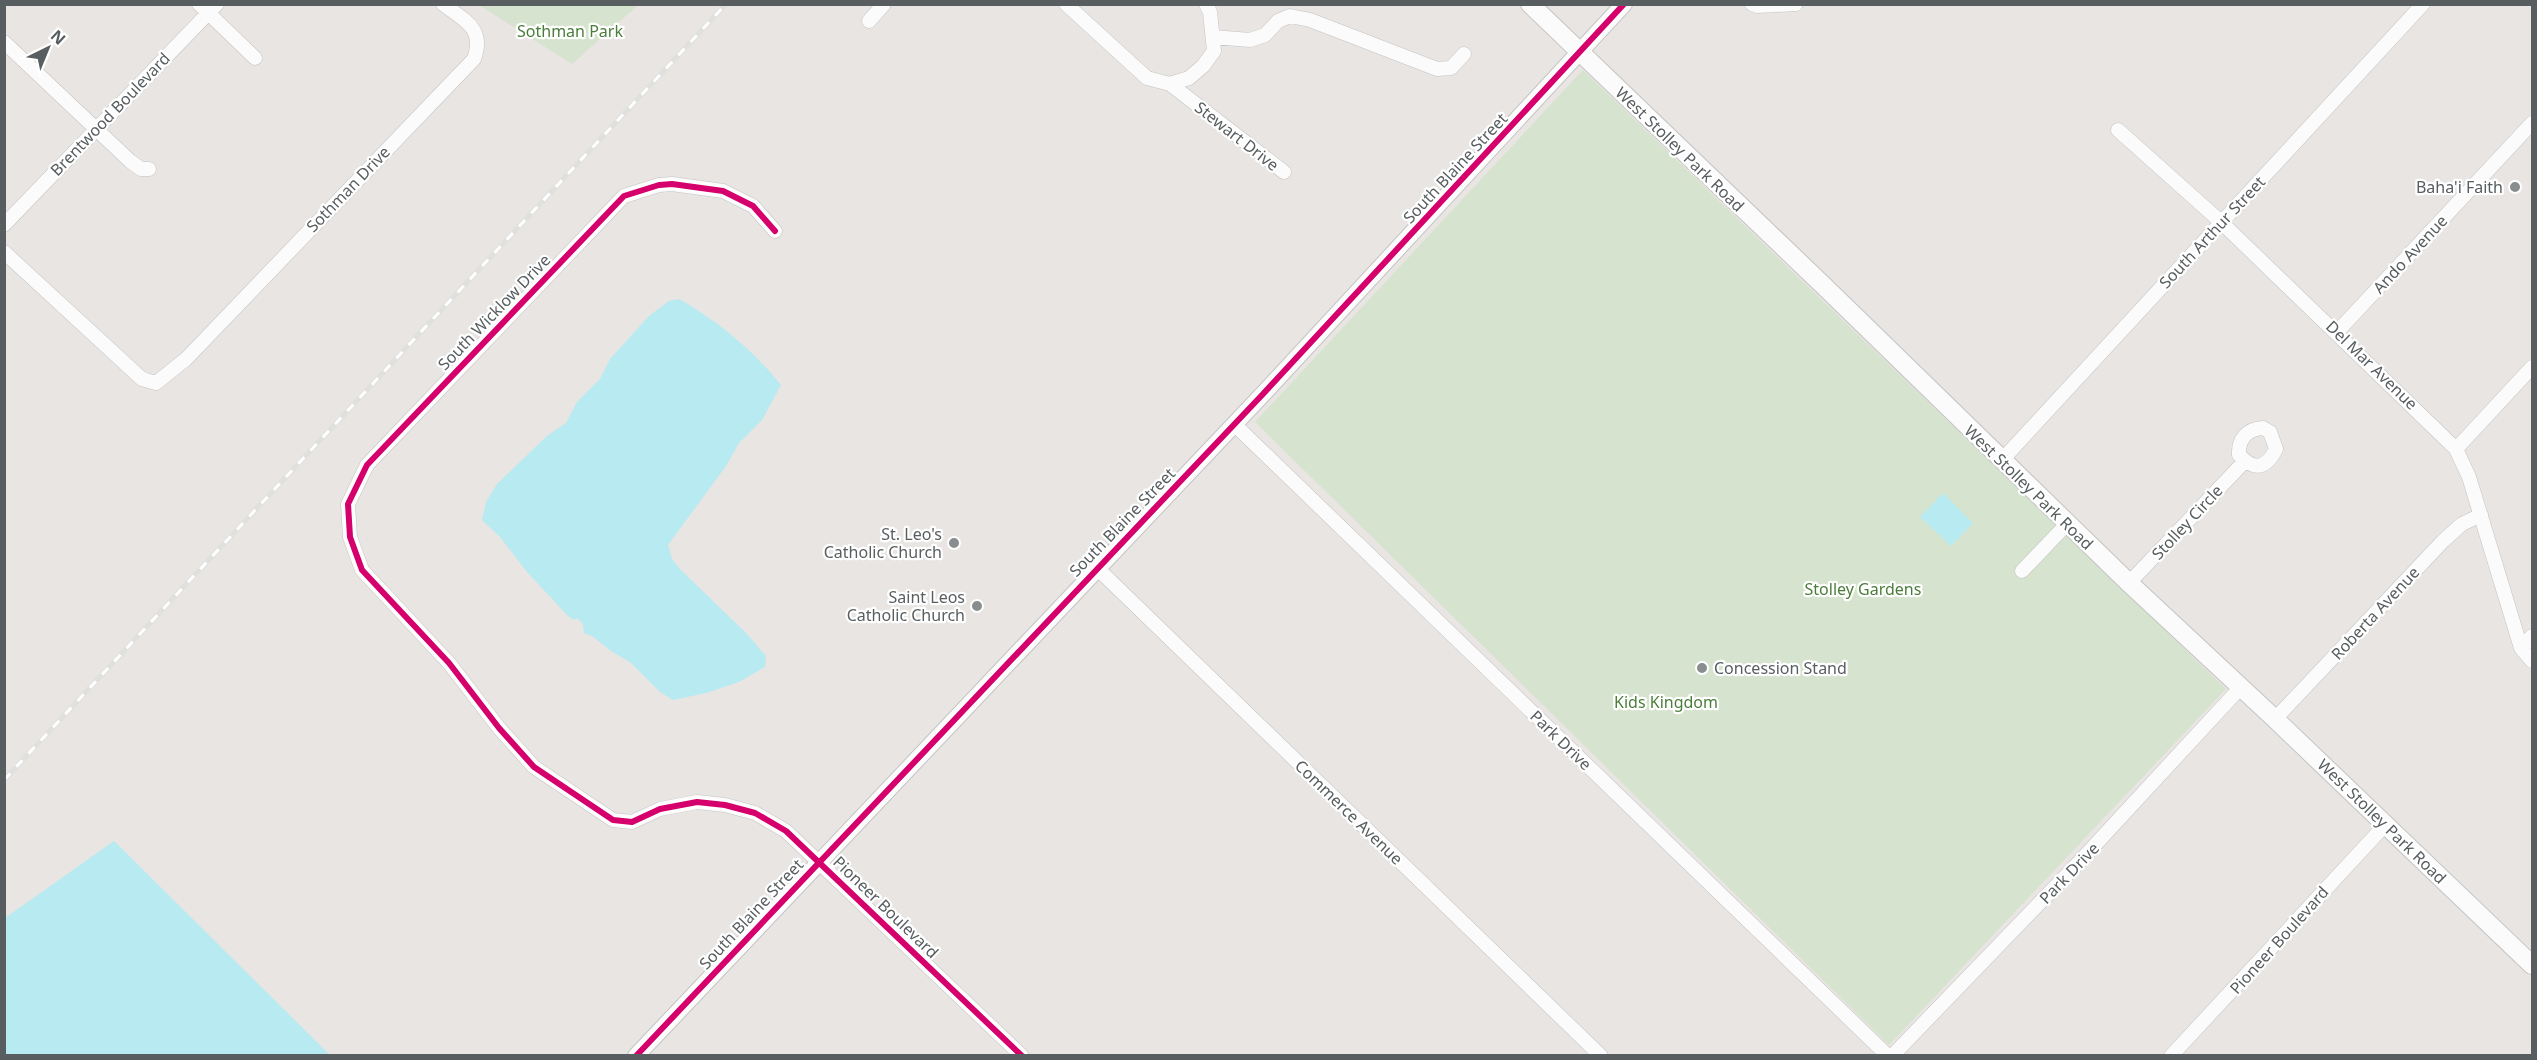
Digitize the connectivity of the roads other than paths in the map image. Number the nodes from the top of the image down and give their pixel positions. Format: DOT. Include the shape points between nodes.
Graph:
graph roads {
  1 [pos="443,4"];
  2 [pos="884,4"];
  3 [pos="1066,4"];
  4 [pos="1206,4"];
  5 [pos="1530,4"];
  6 [pos="1624,4"];
  7 [pos="1752,4"];
  8 [pos="1796,4"];
  9 [pos="2423,4"];
  10 [pos="208,7"];
  11 [pos="868,21"];
  12 [pos="1213,37"];
  13 [pos="4,42"];
  14 [pos="1580,52"];
  15 [pos="1464,54"];
  16 [pos="255,58"];
  17 [pos="1170,84"];
  18 [pos="2532,123"];
  19 [pos="95,129"];
  20 [pos="2118,130"];
  21 [pos="149,169"];
  22 [pos="1284,172"];
  23 [pos="2221,222"];
  24 [pos="4,225"];
  25 [pos="775,231"];
  26 [pos="4,252"];
  27 [pos="2337,332"];
  28 [pos="2532,367"];
  29 [pos="1234,424"];
  30 [pos="2456,449"];
  31 [pos="2002,460"];
  32 [pos="2245,461"];
  33 [pos="2481,515"];
  34 [pos="2067,524"];
  35 [pos="1097,568"];
  36 [pos="2022,571"];
  37 [pos="2129,584"];
  38 [pos="383,593"];
  39 [pos="2532,636"];
  40 [pos="2521,648"];
  41 [pos="2532,661"];
  42 [pos="2241,687"];
  43 [pos="2275,718"];
  44 [pos="2386,824"];
  45 [pos="819,861"];
  46 [pos="2532,965"];
  47 [pos="636,1056"];
  48 [pos="1022,1056"];
  49 [pos="1601,1056"];
  50 [pos="1890,1056"];
  51 [pos="2171,1056"];
  1 -- 26 [label="street, Sothman Drive" via="473,28 479,45 474,59 186,358 156,383 142,379"];
  2 -- 11 [label="street"];
  3 -- 17 [label="street, Stewart Drive" via="1147,78"];
  4 -- 12 [label="street"];
  5 -- 14 [label="main road, West Stolley Park Road"];
  6 -- 14 [label="street, South Blaine Street"];
  7 -- 8 [label="street"];
  9 -- 23 [label="street, South Arthur Street"];
  10 -- 16 [label="street"];
  10 -- 19 [label="street, Brentwood Boulevard"];
  12 -- 15 [label="street" via="1250,40 1265,35 1278,21 1290,16 1310,20 1437,69 1451,68"];
  12 -- 17 [label="street" via="1214,51 1203,66 1189,78"];
  13 -- 19 [label="street"];
  14 -- 29 [label="street, South Blaine Street"];
  14 -- 31 [label="main road, West Stolley Park Road"];
  17 -- 22 [label="street, Stewart Drive"];
  18 -- 27 [label="street, Ando Avenue"];
  19 -- 21 [label="street" via="129,161"];
  19 -- 24 [label="street, Brentwood Boulevard"];
  20 -- 23 [label="street, Del Mar Avenue"];
  23 -- 27 [label="street, Del Mar Avenue"];
  23 -- 31 [label="street, South Arthur Street"];
  25 -- 38 [label="street, South Wicklow Drive" via="753,206 723,191 672,184 624,196 368,465 348,504 350,537 362,570"];
  27 -- 30 [label="street, Del Mar Avenue"];
  28 -- 30 [label="street"];
  29 -- 35 [label="street, South Blaine Street"];
  29 -- 50 [label="street, Park Drive"];
  30 -- 33 [label="street, Del Mar Avenue"];
  31 -- 34 [label="main road, West Stolley Park Road"];
  32 -- 37 [label="street, Stolley Circle"];
  33 -- 40 [label="street, Del Mar Avenue"];
  33 -- 43 [label="street, Roberta Avenue" via="2462,524 2443,541"];
  34 -- 36 [label="street"];
  34 -- 37 [label="main road, West Stolley Park Road"];
  35 -- 45 [label="street, South Blaine Street"];
  35 -- 49 [label="street, Commerce Avenue"];
  37 -- 42 [label="main road, West Stolley Park Road"];
  38 -- 45 [label="street, Pioneer Boulevard" via="449,663 534,767 613,820 632,822 660,809 697,802 725,805 755,813 786,831"];
  39 -- 40 [label="street"];
  40 -- 41 [label="street, Del Mar Avenue"];
  42 -- 43 [label="main road, West Stolley Park Road"];
  42 -- 50 [label="street, Park Drive" via="2082,860"];
  43 -- 44 [label="main road, West Stolley Park Road"];
  44 -- 46 [label="main road, West Stolley Park Road"];
  44 -- 51 [label="street, Pioneer Boulevard"];
  45 -- 47 [label="street, South Blaine Street"];
  45 -- 48 [label="street, Pioneer Boulevard"];
}
